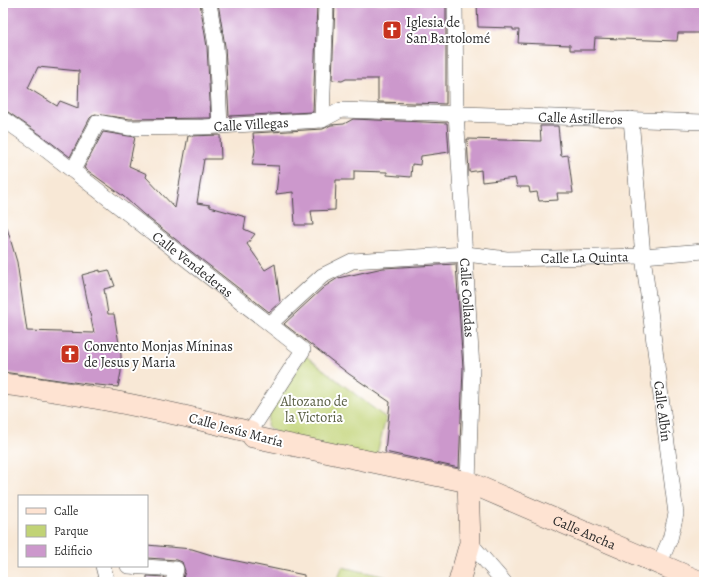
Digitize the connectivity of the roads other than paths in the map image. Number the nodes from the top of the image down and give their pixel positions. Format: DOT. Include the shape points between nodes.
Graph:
graph roads {
  1 [pos="209,3"];
  2 [pos="326,3"];
  3 [pos="455,3"];
  4 [pos="456,113"];
  5 [pos="3,119"];
  6 [pos="631,119"];
  7 [pos="322,120"];
  8 [pos="704,122"];
  9 [pos="220,126"];
  10 [pos="73,170"];
  11 [pos="704,251"];
  12 [pos="466,254"];
  13 [pos="643,256"];
  14 [pos="271,323"];
  15 [pos="3,384"];
  16 [pos="250,432"];
  17 [pos="468,482"];
  18 [pos="470,543"];
  19 [pos="658,565"];
  20 [pos="103,567"];
  21 [pos="144,567"];
  22 [pos="107,582"];
  23 [pos="173,582"];
  24 [pos="459,582"];
  25 [pos="504,582"];
  26 [pos="701,582"];
  1 -- 9 [label="street" via="216,46"];
  2 -- 7 [label="street"];
  3 -- 4 [label="street, Calle Colladas"];
  4 -- 6 [label="street, Calle Astilleros"];
  4 -- 7 [label="street, Calle Villegas" via="341,110"];
  4 -- 12 [label="street, Calle Colladas"];
  5 -- 10 [label="street, Calle Vendederas"];
  6 -- 8 [label="street, Calle Astilleros"];
  6 -- 13 [label="street, Calle Albín"];
  7 -- 9 [label="street, Calle Villegas"];
  9 -- 10 [label="street, Calle Villegas" via="129,128 98,122"];
  10 -- 14 [label="street, Calle Vendederas"];
  11 -- 13 [label="street, Calle La Quinta"];
  12 -- 13 [label="street, Calle La Quinta" via="507,259"];
  12 -- 14 [label="street, Calle La Quinta" via="352,261 322,276"];
  12 -- 17 [label="street, Calle Colladas" via="472,368"];
  13 -- 19 [label="street, Calle Albín" via="676,514 670,539"];
  14 -- 16 [label="street, Calle Vendederas" via="303,350"];
  15 -- 16 [label="street, Calle Jesús María" via="61,391 160,410"];
  16 -- 17 [label="street, Calle Jesús María" via="253,437"];
  17 -- 18 [label="street"];
  17 -- 19 [label="street, Calle Ancha"];
  18 -- 24 [label="street"];
  18 -- 25 [label="street"];
  19 -- 26 [label="street, Calle Ancha"];
  20 -- 22 [label="street"];
  21 -- 23 [label="street" via="176,569"];
}
